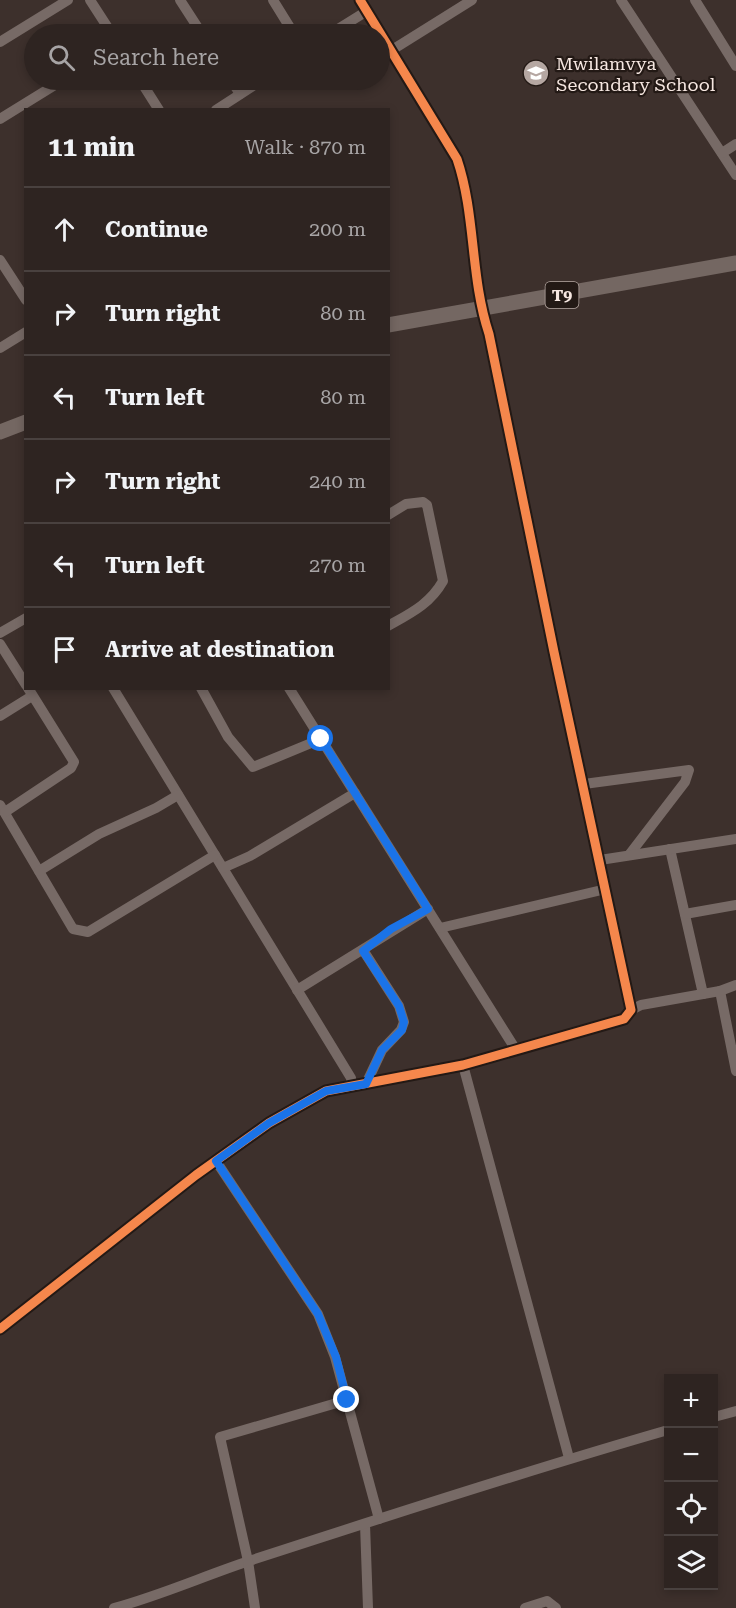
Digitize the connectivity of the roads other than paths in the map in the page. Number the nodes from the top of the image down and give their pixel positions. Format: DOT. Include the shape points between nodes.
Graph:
graph roads {
  1 [pos="68,0"];
  2 [pos="90,0"];
  3 [pos="180,0"];
  4 [pos="273,0"];
  5 [pos="360,0"];
  6 [pos="472,0"];
  7 [pos="621,0"];
  8 [pos="695,0"];
  9 [pos="367,10"];
  10 [pos="29,24"];
  11 [pos="106,24"];
  12 [pos="196,24"];
  13 [pos="288,24"];
  14 [pos="345,24"];
  15 [pos="376,24"];
  16 [pos="24,27"];
  17 [pos="0,42"];
  18 [pos="390,47"];
  19 [pos="392,50"];
  20 [pos="736,66"];
  21 [pos="47,90"];
  22 [pos="146,90"];
  23 [pos="237,90"];
  24 [pos="246,90"];
  25 [pos="240,94"];
  26 [pos="158,108"];
  27 [pos="219,108"];
  28 [pos="0,119"];
  29 [pos="736,144"];
  30 [pos="722,153"];
  31 [pos="736,175"];
  32 [pos="736,263"];
  33 [pos="2,267"];
  34 [pos="24,297"];
  35 [pos="481,310"];
  36 [pos="390,325"];
  37 [pos="24,333"];
  38 [pos="0,348"];
  39 [pos="24,423"];
  40 [pos="0,432"];
  41 [pos="390,514"];
  42 [pos="24,619"];
  43 [pos="390,625"];
  44 [pos="0,633"];
  45 [pos="0,644"];
  46 [pos="24,682"];
  47 [pos="114,690"];
  48 [pos="202,690"];
  49 [pos="290,690"];
  50 [pos="30,692"];
  51 [pos="0,716"];
  52 [pos="321,739"];
  53 [pos="584,784"];
  54 [pos="355,793"];
  55 [pos="178,795"];
  56 [pos="2,808"];
  57 [pos="736,839"];
  58 [pos="670,849"];
  59 [pos="215,855"];
  60 [pos="629,855"];
  61 [pos="600,860"];
  62 [pos="223,868"];
  63 [pos="39,871"];
  64 [pos="606,889"];
  65 [pos="736,905"];
  66 [pos="428,909"];
  67 [pos="685,914"];
  68 [pos="440,928"];
  69 [pos="363,951"];
  70 [pos="736,985"];
  71 [pos="297,990"];
  72 [pos="720,991"];
  73 [pos="703,994"];
  74 [pos="631,1010"];
  75 [pos="516,1050"];
  76 [pos="464,1065"];
  77 [pos="736,1071"];
  78 [pos="366,1084"];
  79 [pos="352,1086"];
  80 [pos="216,1161"];
  81 [pos="0,1329"];
  82 [pos="347,1400"];
  83 [pos="736,1411"];
  84 [pos="718,1416"];
  85 [pos="664,1431"];
  86 [pos="569,1458"];
  87 [pos="379,1520"];
  88 [pos="365,1524"];
  89 [pos="248,1561"];
  90 [pos="114,1608"];
  91 [pos="255,1608"];
  92 [pos="368,1608"];
  93 [pos="525,1608"];
  94 [pos="556,1608"];
  1 -- 10 [label="street"];
  2 -- 11 [label="street"];
  3 -- 12 [label="street"];
  4 -- 13 [label="street"];
  5 -- 9 [label="street"];
  6 -- 19 [label="street"];
  7 -- 30 [label="street"];
  8 -- 20 [label="street"];
  9 -- 14 [label="street"];
  9 -- 15 [label="street"];
  16 -- 17 [label="street"];
  18 -- 19 [label="street"];
  19 -- 35 [label="street" via="457,159"];
  21 -- 28 [label="street"];
  22 -- 26 [label="street"];
  23 -- 25 [label="street"];
  24 -- 25 [label="street"];
  25 -- 27 [label="street"];
  29 -- 30 [label="street"];
  30 -- 31 [label="street"];
  32 -- 35 [label="highway, T9"];
  33 -- 34 [label="street"];
  35 -- 36 [label="highway, T9"];
  35 -- 53 [label="street"];
  37 -- 38 [label="street"];
  39 -- 40 [label="highway"];
  41 -- 43 [label="street" via="406,504 423,502 427,506 443,581 436,594 420,608"];
  42 -- 44 [label="street"];
  45 -- 46 [label="street"];
  47 -- 55 [label="street"];
  48 -- 52 [label="street" via="228,737 253,767"];
  49 -- 52 [label="street"];
  50 -- 51 [label="street"];
  50 -- 56 [label="street" via="74,762 71,768"];
  52 -- 54 [label="street"];
  53 -- 60 [label="street" via="689,770 680,790"];
  53 -- 61 [label="street"];
  54 -- 62 [label="street"];
  54 -- 66 [label="street"];
  55 -- 59 [label="street"];
  55 -- 63 [label="street" via="99,834"];
  56 -- 63 [label="street"];
  57 -- 58 [label="street"];
  58 -- 60 [label="street"];
  58 -- 67 [label="street"];
  59 -- 62 [label="street"];
  59 -- 63 [label="street" via="88,932 73,929"];
  60 -- 61 [label="street"];
  61 -- 64 [label="street"];
  62 -- 71 [label="street"];
  64 -- 68 [label="street"];
  64 -- 74 [label="street"];
  65 -- 67 [label="street"];
  66 -- 68 [label="street"];
  66 -- 69 [label="street" via="391,929"];
  67 -- 73 [label="street"];
  68 -- 75 [label="street"];
  69 -- 71 [label="street"];
  69 -- 78 [label="street" via="399,1006 404,1022 402,1030 382,1050"];
  70 -- 72 [label="street"];
  71 -- 79 [label="street" via="351,1078"];
  72 -- 73 [label="street"];
  72 -- 77 [label="street"];
  73 -- 74 [label="street"];
  74 -- 75 [label="street" via="624,1019"];
  75 -- 76 [label="street"];
  76 -- 78 [label="street"];
  76 -- 86 [label="street"];
  78 -- 79 [label="street"];
  79 -- 80 [label="street" via="326,1091 269,1123"];
  80 -- 81 [label="street"];
  80 -- 82 [label="street" via="318,1314 336,1357"];
  82 -- 87 [label="street"];
  82 -- 89 [label="street" via="219,1437"];
  83 -- 84 [label="street"];
  85 -- 86 [label="street"];
  86 -- 87 [label="street"];
  87 -- 88 [label="street"];
  88 -- 89 [label="street"];
  88 -- 92 [label="street"];
  89 -- 90 [label="street"];
  89 -- 91 [label="street"];
  93 -- 94 [label="street" via="547,1601"];
}
